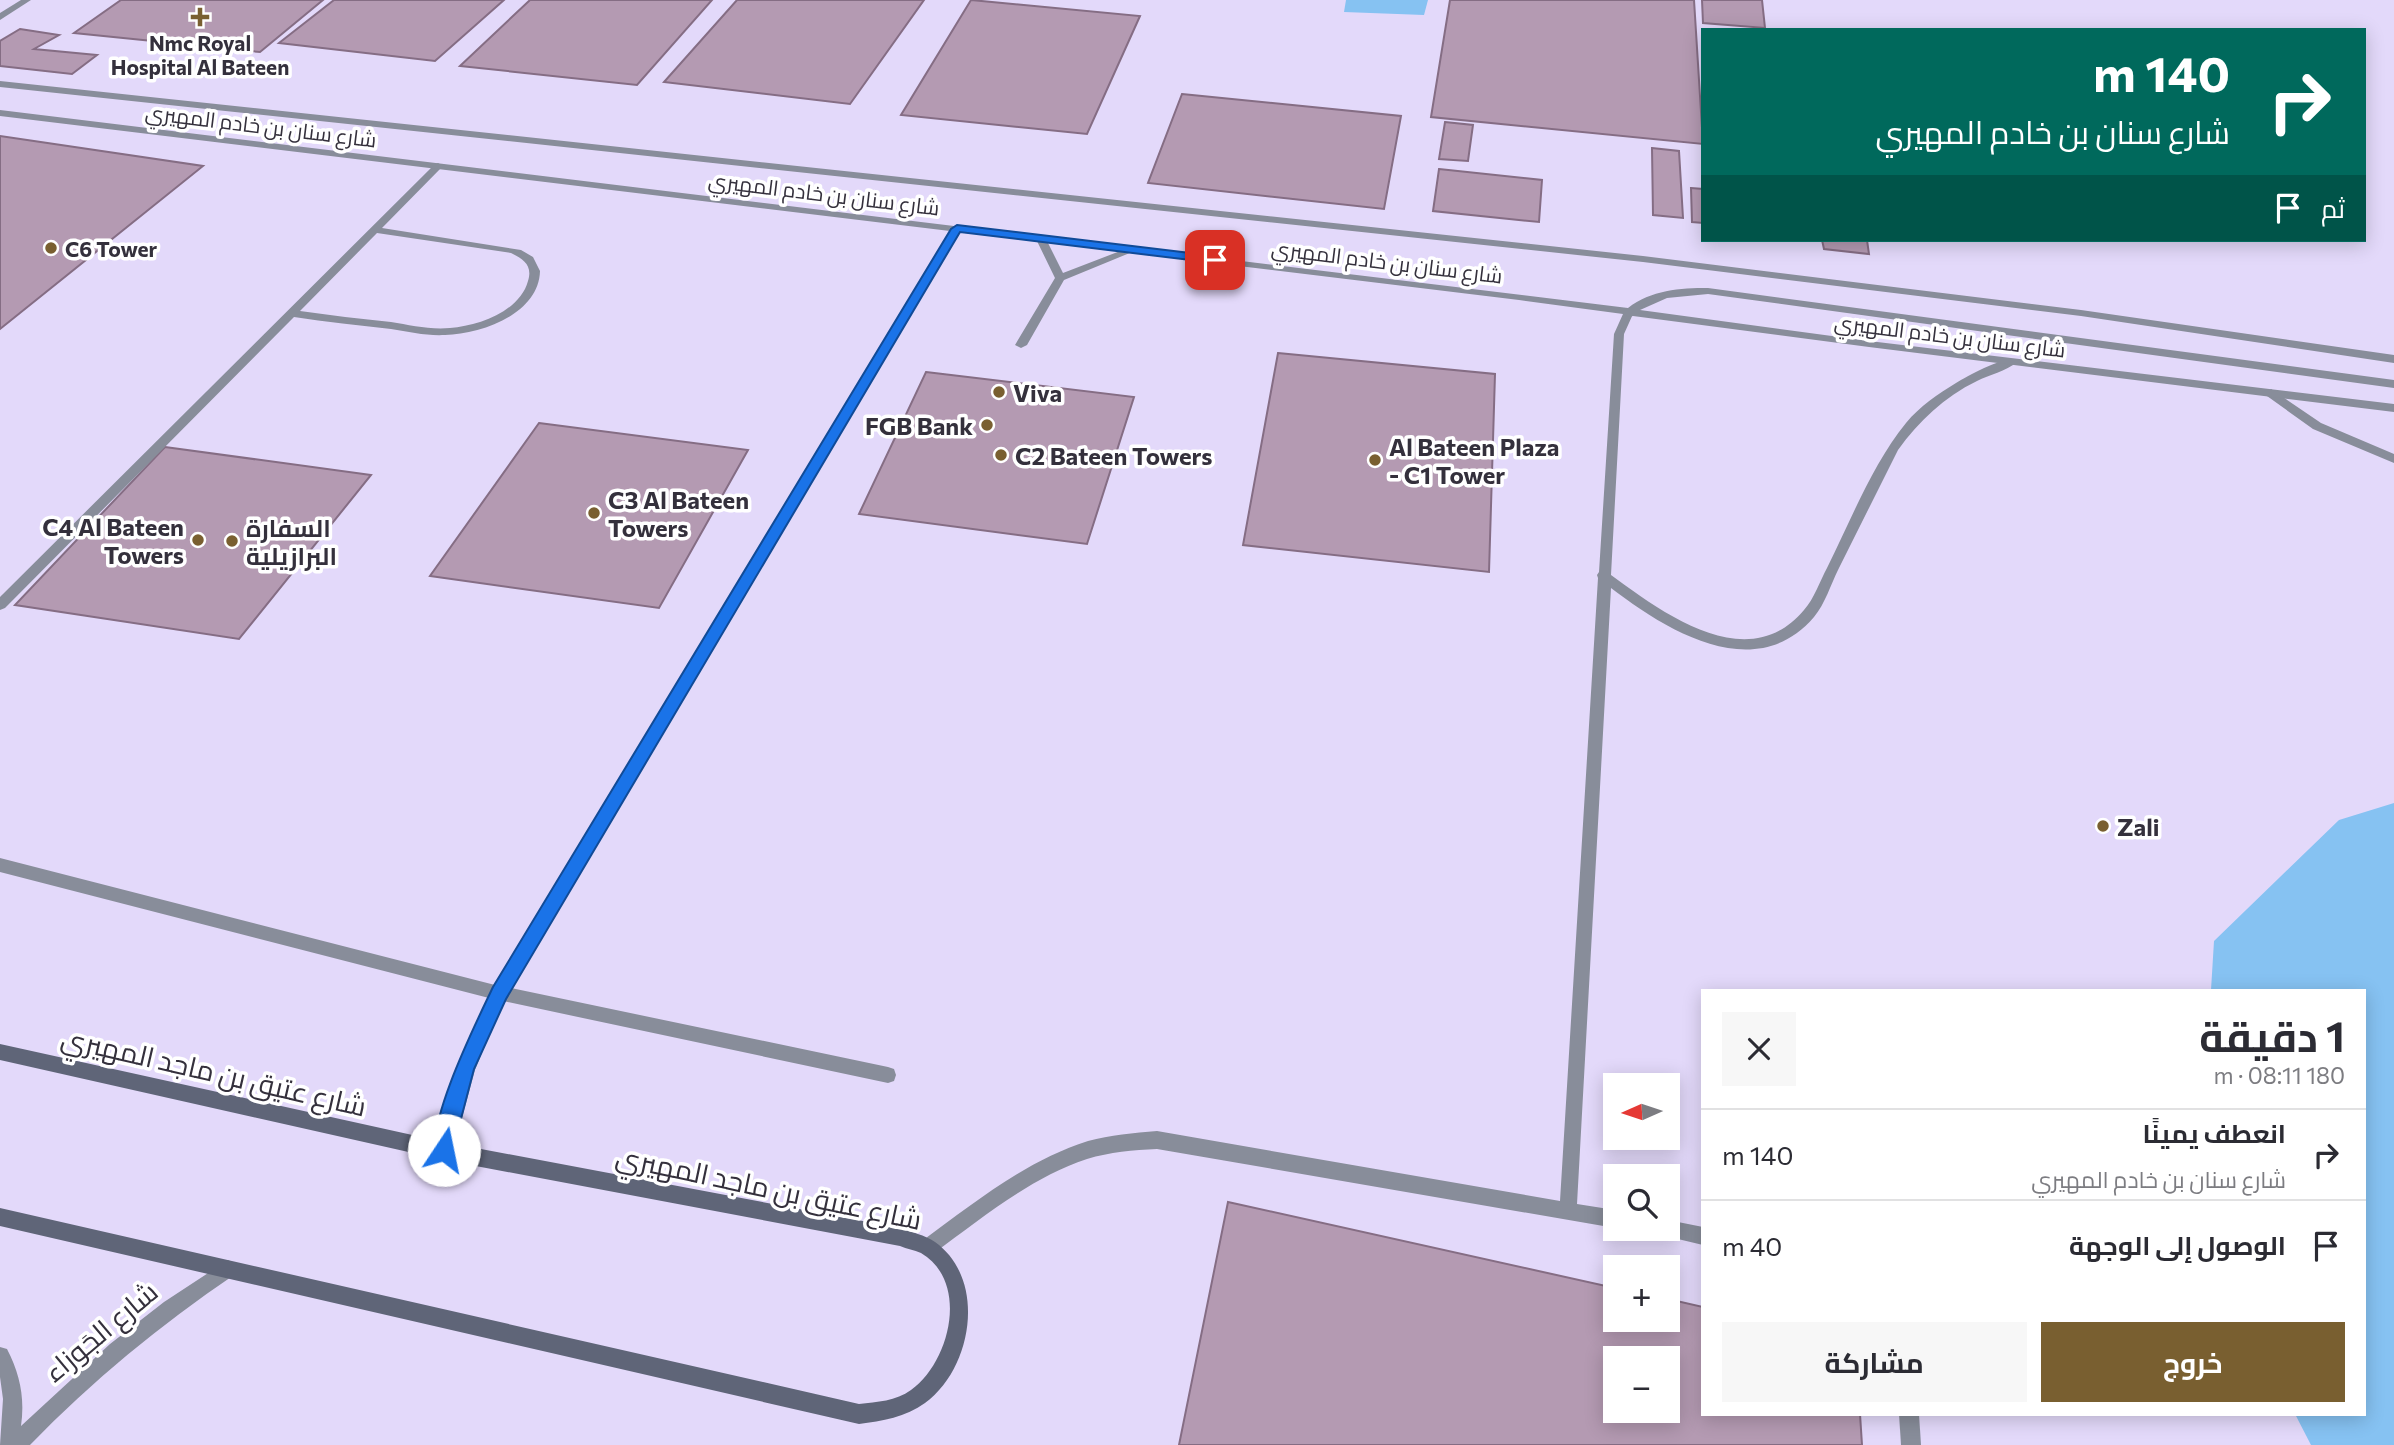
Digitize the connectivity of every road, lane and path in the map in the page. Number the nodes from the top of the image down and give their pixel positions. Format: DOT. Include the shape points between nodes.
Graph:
graph roads {
  1 [pos="27,0"];
  2 [pos="0,17"];
  3 [pos="0,84"];
  4 [pos="0,113"];
  5 [pos="438,166"];
  6 [pos="957,229"];
  7 [pos="374,230"];
  8 [pos="1041,239"];
  9 [pos="1132,250"];
  10 [pos="1060,278"];
  11 [pos="290,313"];
  12 [pos="1628,314"];
  13 [pos="1021,345"];
  14 [pos="2394,359"];
  15 [pos="2011,362"];
  16 [pos="2394,384"];
  17 [pos="2271,393"];
  18 [pos="2394,408"];
  19 [pos="2394,459"];
  20 [pos="1603,575"];
  21 [pos="0,605"];
  22 [pos="0,865"];
  23 [pos="499,993"];
  24 [pos="0,1052"];
  25 [pos="888,1075"];
  26 [pos="444,1150"];
  27 [pos="1568,1210"];
  28 [pos="0,1217"];
  29 [pos="1603,1217"];
  30 [pos="1680,1231"];
  31 [pos="1701,1236"];
  32 [pos="929,1247"];
  33 [pos="228,1269"];
  34 [pos="0,1356"];
  35 [pos="1909,1416"];
  36 [pos="8,1445"];
  37 [pos="16,1445"];
  38 [pos="1911,1445"];
  1 -- 2 [label="street"];
  3 -- 14 [label="street, شارع سنان بن خادم المهيري" via="1643,259 2081,313"];
  4 -- 5 [label="street, شارع سنان بن خادم المهيري"];
  5 -- 6 [label="street, شارع سنان بن خادم المهيري"];
  5 -- 7 [label="street"];
  6 -- 8 [label="street, شارع سنان بن خادم المهيري"];
  6 -- 23 [label="street"];
  7 -- 11 [label="street"];
  7 -- 11 [label="street" via="513,250 529,258 536,270 534,284 507,313 456,331 432,332"];
  8 -- 9 [label="street, شارع سنان بن خادم المهيري"];
  8 -- 10 [label="street"];
  9 -- 10 [label="street"];
  9 -- 12 [label="street, شارع سنان بن خادم المهيري"];
  10 -- 13 [label="street"];
  11 -- 21 [label="street"];
  12 -- 15 [label="street, شارع سنان بن خادم المهيري"];
  12 -- 16 [label="street" via="1638,304 1671,292 1708,291"];
  12 -- 20 [label="street" via="1619,334"];
  15 -- 17 [label="street, شارع سنان بن خادم المهيري"];
  15 -- 20 [label="street" via="1970,379 1912,424 1893,449 1810,613 1783,637 1739,643 1687,633"];
  17 -- 18 [label="street, شارع سنان بن خادم المهيري"];
  17 -- 19 [label="street" via="2317,426"];
  20 -- 27 [label="street"];
  22 -- 23 [label="street"];
  23 -- 25 [label="street"];
  23 -- 26 [label="street" via="465,1068"];
  24 -- 26 [label="street, شارع عتيق بن ماجد المهيري"];
  26 -- 32 [label="street, شارع عتيق بن ماجد المهيري" via="900,1237"];
  27 -- 29 [label="street"];
  27 -- 32 [label="street" via="1157,1140 1127,1140 1062,1157 1029,1175"];
  28 -- 33 [label="street, شارع عتيق بن ماجد المهيري"];
  30 -- 31 [label="street"];
  32 -- 33 [label="street, شارع عتيق بن ماجد المهيري" via="948,1269 959,1298 959,1331 946,1365 923,1393 892,1409 859,1414"];
  33 -- 37 [label="street, شارع الجَوزاء" via="116,1349"];
  34 -- 36 [label="street" via="9,1370 14,1409"];
  35 -- 38 [label="street"];
}
